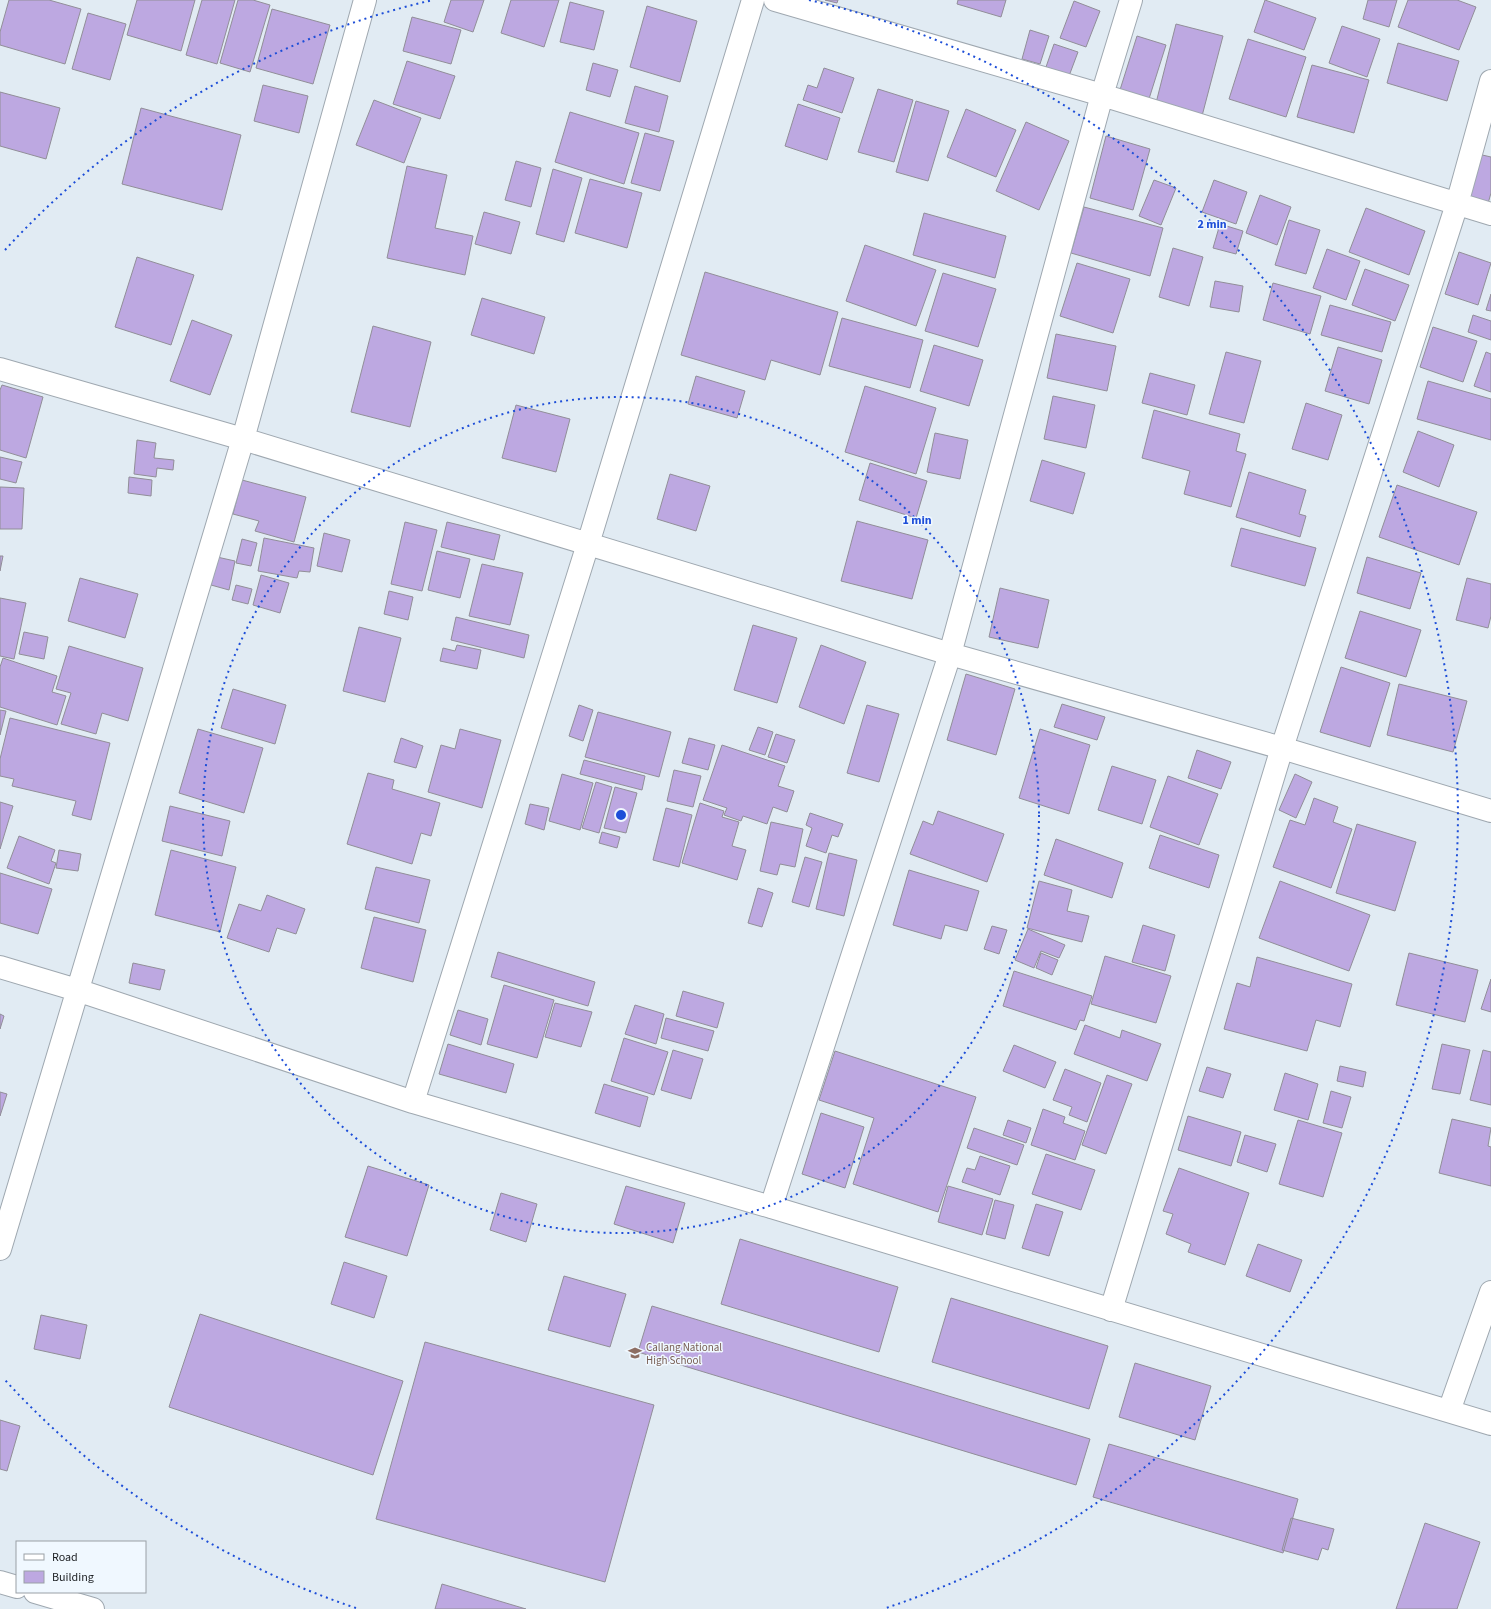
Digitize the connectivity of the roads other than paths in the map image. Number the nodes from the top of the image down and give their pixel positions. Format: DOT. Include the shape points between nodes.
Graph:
graph roads {
  1 [pos="366,0"];
  2 [pos="753,0"];
  3 [pos="775,0"];
  4 [pos="1131,0"];
  5 [pos="1491,81"];
  6 [pos="1102,95"];
  7 [pos="1458,204"];
  8 [pos="1491,214"];
  9 [pos="0,368"];
  10 [pos="243,439"];
  11 [pos="588,544"];
  12 [pos="950,654"];
  13 [pos="1282,748"];
  14 [pos="1491,811"];
  15 [pos="0,967"];
  16 [pos="77,990"];
  17 [pos="413,1102"];
  18 [pos="771,1207"];
  19 [pos="0,1249"];
  20 [pos="1491,1292"];
  21 [pos="1111,1310"];
  22 [pos="1449,1411"];
  23 [pos="1491,1424"];
  24 [pos="0,1582"];
  25 [pos="16,1587"];
  26 [pos="38,1593"];
  27 [pos="92,1609"];
  1 -- 10 [label="street"];
  2 -- 11 [label="street"];
  3 -- 6 [label="street"];
  4 -- 6 [label="street"];
  5 -- 7 [label="street"];
  6 -- 7 [label="street"];
  6 -- 12 [label="street"];
  7 -- 8 [label="street"];
  7 -- 13 [label="street"];
  9 -- 10 [label="street"];
  10 -- 11 [label="street"];
  10 -- 16 [label="street"];
  11 -- 12 [label="street"];
  11 -- 17 [label="street"];
  12 -- 13 [label="street"];
  12 -- 18 [label="street"];
  13 -- 14 [label="street"];
  13 -- 21 [label="street"];
  15 -- 16 [label="street"];
  16 -- 17 [label="street"];
  16 -- 19 [label="street"];
  17 -- 18 [label="street"];
  18 -- 21 [label="street"];
  20 -- 22 [label="street"];
  21 -- 22 [label="street"];
  22 -- 23 [label="street"];
  24 -- 25 [label="street"];
  26 -- 27 [label="street"];
}
